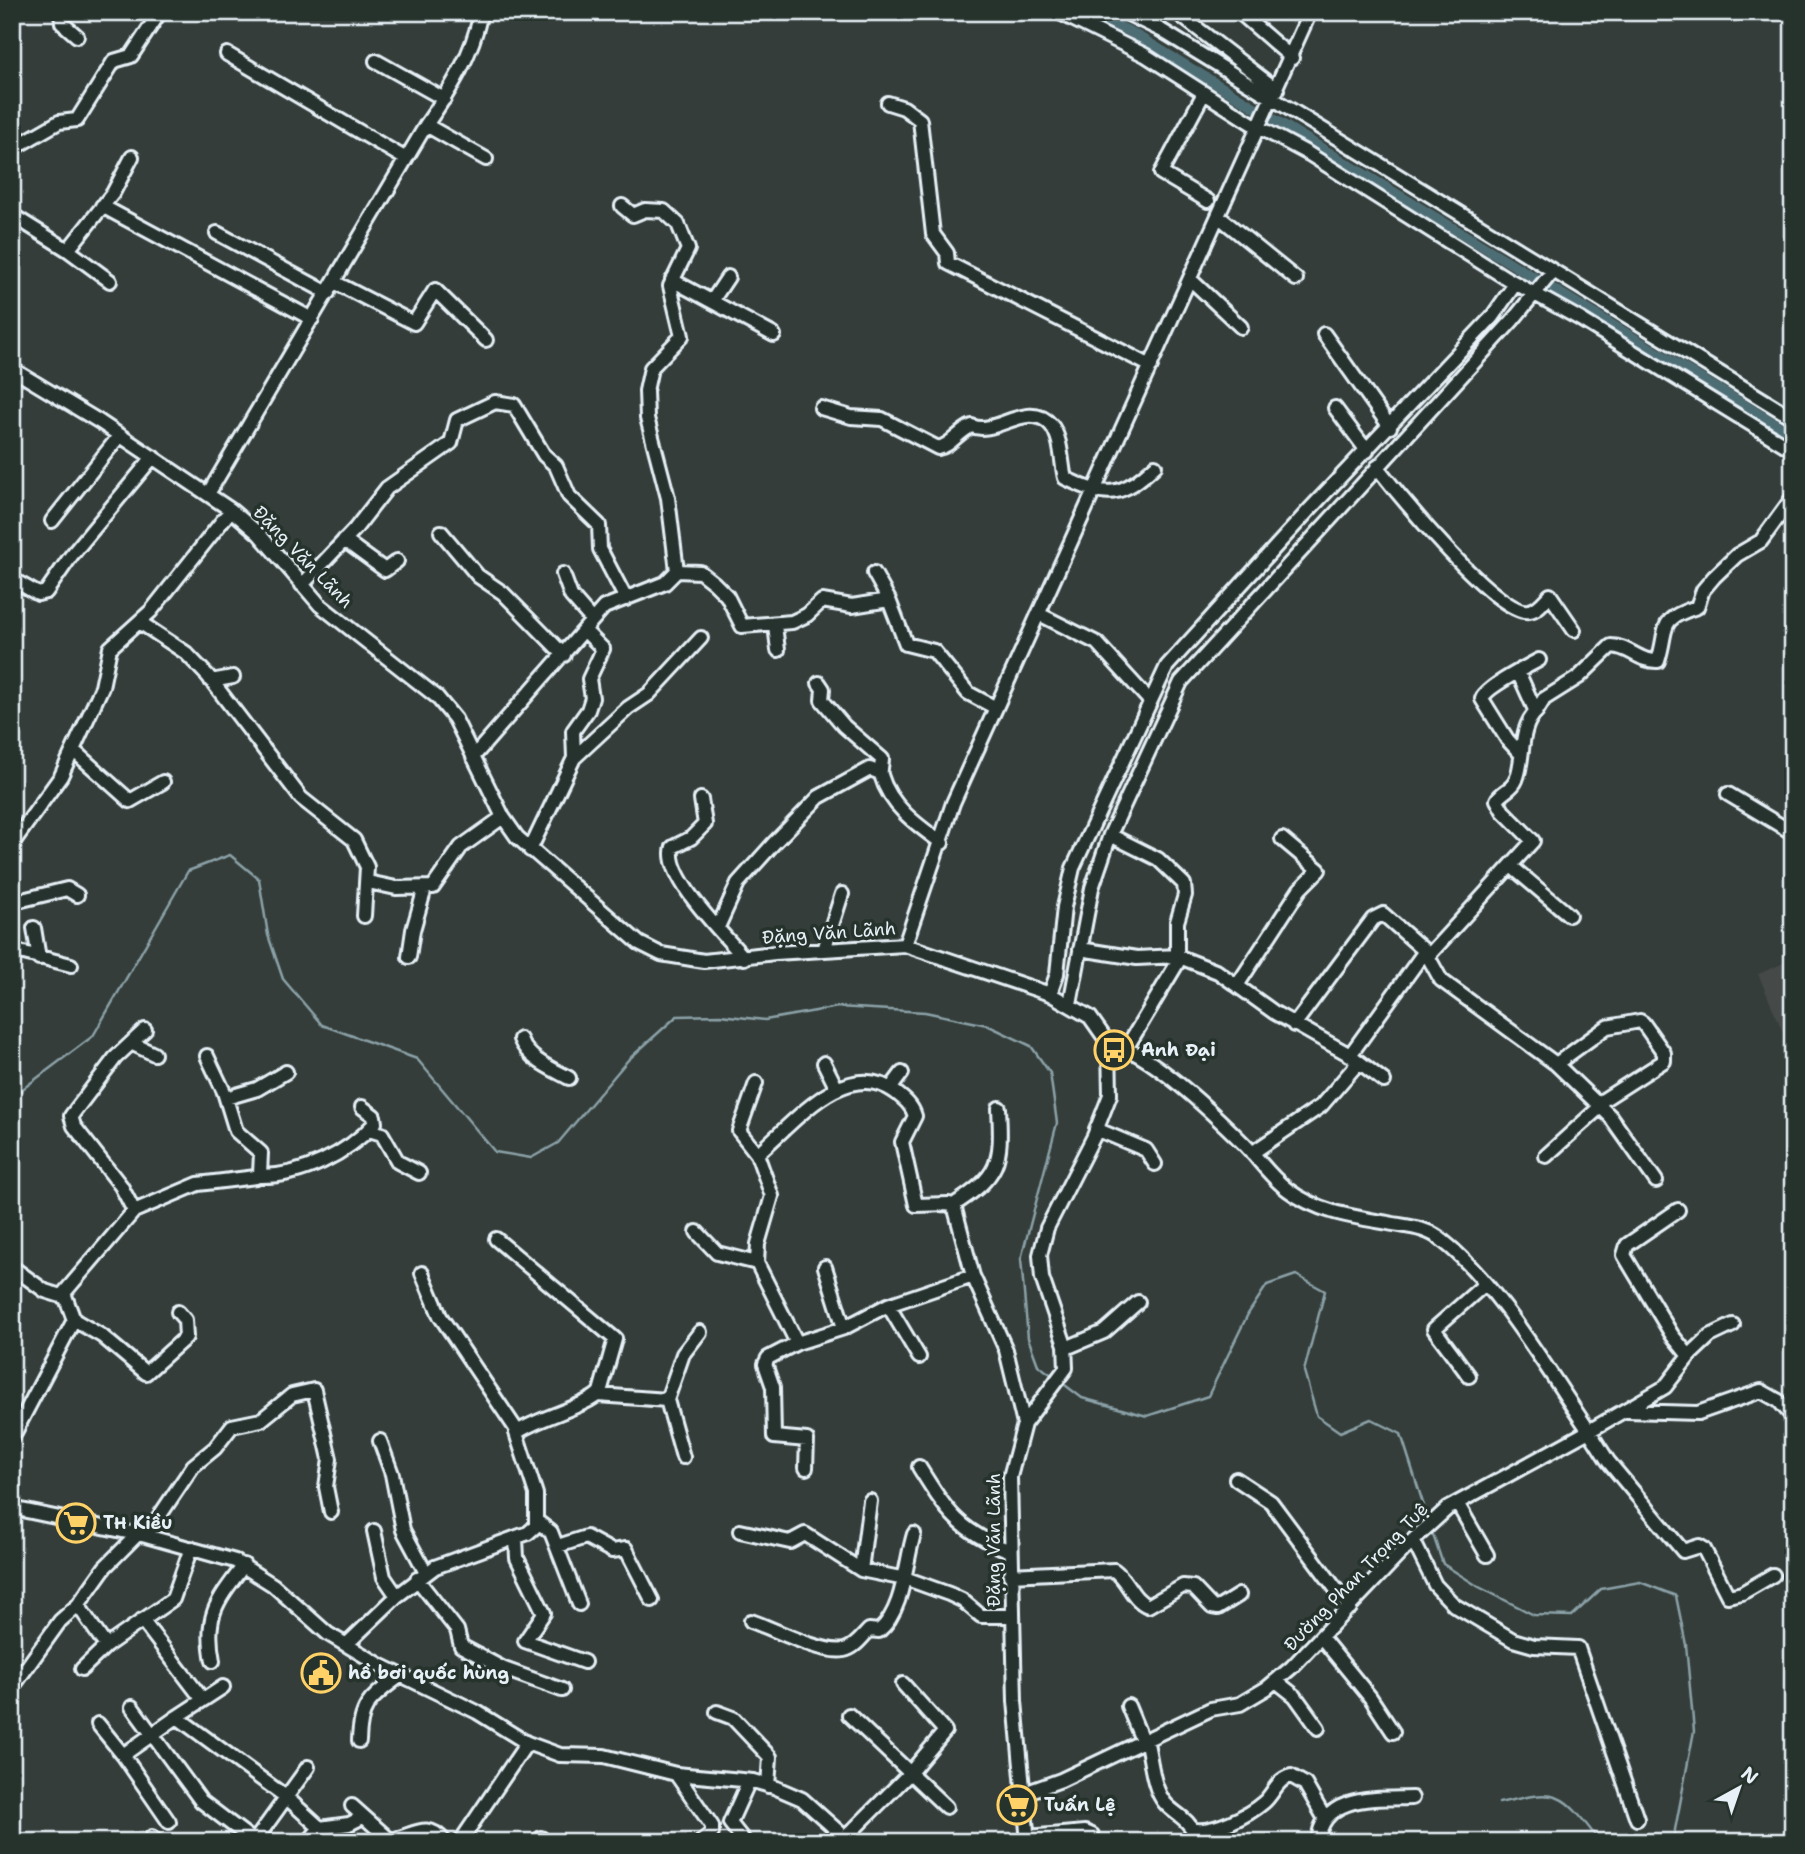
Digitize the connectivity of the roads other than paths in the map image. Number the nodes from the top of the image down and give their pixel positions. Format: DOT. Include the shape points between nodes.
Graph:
graph roads {
  1 [pos="61,12"];
  2 [pos="160,12"];
  3 [pos="481,12"];
  4 [pos="1058,12"];
  5 [pos="1124,12"];
  6 [pos="1176,12"];
  7 [pos="1239,12"];
  8 [pos="1310,12"];
  9 [pos="77,36"];
  10 [pos="227,54"];
  11 [pos="1292,58"];
  12 [pos="376,61"];
  13 [pos="1204,93"];
  14 [pos="444,99"];
  15 [pos="1272,100"];
  16 [pos="888,103"];
  17 [pos="426,125"];
  18 [pos="1261,126"];
  19 [pos="12,149"];
  20 [pos="132,157"];
  21 [pos="407,159"];
  22 [pos="486,159"];
  23 [pos="1208,201"];
  24 [pos="102,206"];
  25 [pos="622,206"];
  26 [pos="12,215"];
  27 [pos="1218,216"];
  28 [pos="217,233"];
  29 [pos="68,250"];
  30 [pos="1549,275"];
  31 [pos="728,277"];
  32 [pos="1190,279"];
  33 [pos="1296,279"];
  34 [pos="672,280"];
  35 [pos="110,281"];
  36 [pos="1515,284"];
  37 [pos="331,287"];
  38 [pos="1535,292"];
  39 [pos="712,301"];
  40 [pos="312,319"];
  41 [pos="1241,327"];
  42 [pos="1324,334"];
  43 [pos="774,335"];
  44 [pos="486,340"];
  45 [pos="1151,366"];
  46 [pos="12,369"];
  47 [pos="821,408"];
  48 [pos="1335,408"];
  49 [pos="1793,418"];
  50 [pos="1390,427"];
  51 [pos="120,435"];
  52 [pos="1793,450"];
  53 [pos="1367,452"];
  54 [pos="153,457"];
  55 [pos="1154,466"];
  56 [pos="1377,467"];
  57 [pos="1095,488"];
  58 [pos="208,494"];
  59 [pos="1793,497"];
  60 [pos="231,510"];
  61 [pos="52,521"];
  62 [pos="441,533"];
  63 [pos="344,540"];
  64 [pos="397,561"];
  65 [pos="677,571"];
  66 [pos="874,573"];
  67 [pos="563,574"];
  68 [pos="12,579"];
  69 [pos="302,585"];
  70 [pos="626,598"];
  71 [pos="888,600"];
  72 [pos="1039,614"];
  73 [pos="141,623"];
  74 [pos="588,625"];
  75 [pos="775,625"];
  76 [pos="1574,630"];
  77 [pos="701,638"];
  78 [pos="778,650"];
  79 [pos="564,654"];
  80 [pos="1539,660"];
  81 [pos="1164,672"];
  82 [pos="1519,674"];
  83 [pos="233,677"];
  84 [pos="211,681"];
  85 [pos="819,682"];
  86 [pos="1181,682"];
  87 [pos="1150,701"];
  88 [pos="996,708"];
  89 [pos="1536,712"];
  90 [pos="73,750"];
  91 [pos="1521,754"];
  92 [pos="473,757"];
  93 [pos="574,758"];
  94 [pos="880,773"];
  95 [pos="163,782"];
  96 [pos="1728,794"];
  97 [pos="701,799"];
  98 [pos="503,817"];
  99 [pos="1793,833"];
  100 [pos="1110,835"];
  101 [pos="1282,839"];
  102 [pos="942,843"];
  103 [pos="12,844"];
  104 [pos="530,850"];
  105 [pos="1511,866"];
  106 [pos="368,882"];
  107 [pos="425,888"];
  108 [pos="842,894"];
  109 [pos="12,895"];
  110 [pos="77,895"];
  111 [pos="1569,915"];
  112 [pos="364,916"];
  113 [pos="718,927"];
  114 [pos="34,928"];
  115 [pos="905,945"];
  116 [pos="1080,949"];
  117 [pos="12,950"];
  118 [pos="824,950"];
  119 [pos="1427,953"];
  120 [pos="1179,956"];
  121 [pos="409,957"];
  122 [pos="39,958"];
  123 [pos="744,958"];
  124 [pos="71,965"];
  125 [pos="1238,984"];
  126 [pos="1049,994"];
  127 [pos="1070,1004"];
  128 [pos="1294,1025"];
  129 [pos="145,1030"];
  130 [pos="520,1039"];
  131 [pos="131,1042"];
  132 [pos="1109,1044"];
  133 [pos="1127,1047"];
  134 [pos="154,1054"];
  135 [pos="207,1056"];
  136 [pos="1354,1059"];
  137 [pos="824,1063"];
  138 [pos="1556,1064"];
  139 [pos="286,1072"];
  140 [pos="902,1073"];
  141 [pos="569,1078"];
  142 [pos="1384,1080"];
  143 [pos="757,1083"];
  144 [pos="836,1087"];
  145 [pos="890,1089"];
  146 [pos="226,1098"];
  147 [pos="1599,1106"];
  148 [pos="362,1107"];
  149 [pos="999,1108"];
  150 [pos="369,1129"];
  151 [pos="1096,1129"];
  152 [pos="1252,1153"];
  153 [pos="757,1154"];
  154 [pos="1546,1156"];
  155 [pos="1155,1164"];
  156 [pos="419,1173"];
  157 [pos="258,1176"];
  158 [pos="1656,1181"];
  159 [pos="953,1206"];
  160 [pos="1678,1210"];
  161 [pos="134,1211"];
  162 [pos="697,1232"];
  163 [pos="496,1239"];
  164 [pos="757,1263"];
  165 [pos="12,1267"];
  166 [pos="824,1267"];
  167 [pos="422,1273"];
  168 [pos="973,1276"];
  169 [pos="1485,1284"];
  170 [pos="64,1297"];
  171 [pos="1138,1301"];
  172 [pos="888,1305"];
  173 [pos="178,1312"];
  174 [pos="74,1320"];
  175 [pos="1733,1325"];
  176 [pos="844,1328"];
  177 [pos="700,1332"];
  178 [pos="797,1343"];
  179 [pos="1066,1348"];
  180 [pos="1689,1356"];
  181 [pos="919,1357"];
  182 [pos="1469,1376"];
  183 [pos="598,1395"];
  184 [pos="667,1400"];
  185 [pos="1627,1411"];
  186 [pos="1793,1417"];
  187 [pos="1024,1424"];
  188 [pos="1589,1431"];
  189 [pos="518,1432"];
  190 [pos="12,1438"];
  191 [pos="380,1441"];
  192 [pos="684,1457"];
  193 [pos="919,1467"];
  194 [pos="806,1468"];
  195 [pos="1236,1479"];
  196 [pos="870,1501"];
  197 [pos="1452,1505"];
  198 [pos="12,1508"];
  199 [pos="331,1512"];
  200 [pos="538,1522"];
  201 [pos="374,1531"];
  202 [pos="740,1531"];
  203 [pos="914,1534"];
  204 [pos="142,1535"];
  205 [pos="516,1538"];
  206 [pos="1413,1540"];
  207 [pos="558,1546"];
  208 [pos="191,1548"];
  209 [pos="1010,1551"];
  210 [pos="1487,1555"];
  211 [pos="244,1565"];
  212 [pos="861,1570"];
  213 [pos="1010,1575"];
  214 [pos="1773,1575"];
  215 [pos="421,1576"];
  216 [pos="902,1578"];
  217 [pos="1239,1595"];
  218 [pos="397,1596"];
  219 [pos="652,1600"];
  220 [pos="579,1604"];
  221 [pos="78,1605"];
  222 [pos="1350,1608"];
  223 [pos="1012,1616"];
  224 [pos="142,1620"];
  225 [pos="751,1620"];
  226 [pos="1321,1637"];
  227 [pos="346,1645"];
  228 [pos="106,1646"];
  229 [pos="213,1661"];
  230 [pos="584,1662"];
  231 [pos="82,1670"];
  232 [pos="401,1675"];
  233 [pos="1276,1681"];
  234 [pos="903,1684"];
  235 [pos="223,1687"];
  236 [pos="12,1688"];
  237 [pos="562,1690"];
  238 [pos="202,1700"];
  239 [pos="1128,1706"];
  240 [pos="132,1707"];
  241 [pos="716,1712"];
  242 [pos="849,1715"];
  243 [pos="177,1717"];
  244 [pos="98,1724"];
  245 [pos="1318,1728"];
  246 [pos="1393,1731"];
  247 [pos="152,1735"];
  248 [pos="1144,1739"];
  249 [pos="359,1741"];
  250 [pos="527,1743"];
  251 [pos="122,1755"];
  252 [pos="308,1766"];
  253 [pos="676,1774"];
  254 [pos="909,1774"];
  255 [pos="749,1781"];
  256 [pos="768,1786"];
  257 [pos="1022,1794"];
  258 [pos="286,1797"];
  259 [pos="1412,1798"];
  260 [pos="352,1805"];
  261 [pos="946,1807"];
  262 [pos="363,1817"];
  263 [pos="1325,1819"];
  264 [pos="1637,1819"];
  265 [pos="169,1822"];
  266 [pos="730,1823"];
  267 [pos="320,1828"];
  268 [pos="713,1829"];
  269 [pos="12,1839"];
  270 [pos="1028,1839"];
  271 [pos="848,1840"];
  272 [pos="18,1842"];
  273 [pos="254,1842"];
  274 [pos="308,1842"];
  275 [pos="445,1842"];
  276 [pos="460,1842"];
  277 [pos="701,1842"];
  278 [pos="745,1842"];
  279 [pos="1092,1842"];
  280 [pos="1318,1842"];
  1 -- 9 [label="street" via="62,23"];
  2 -- 19 [label="street" via="131,56 114,61 77,120 51,126"];
  3 -- 14 [label="street" via="465,65"];
  4 -- 13 [label="street" via="1145,55"];
  5 -- 15 [label="street"];
  6 -- 15 [label="street"];
  7 -- 11 [label="street"];
  8 -- 11 [label="street"];
  10 -- 21 [label="street"];
  11 -- 15 [label="street"];
  12 -- 14 [label="street"];
  13 -- 18 [label="street"];
  13 -- 23 [label="street" via="1161,173"];
  14 -- 17 [label="street"];
  15 -- 18 [label="street"];
  15 -- 30 [label="street"];
  16 -- 45 [label="street" via="915,115 922,126 933,234 947,253 948,263"];
  17 -- 21 [label="street"];
  17 -- 22 [label="street"];
  18 -- 27 [label="street"];
  18 -- 36 [label="street"];
  20 -- 24 [label="street" via="116,190"];
  21 -- 37 [label="street"];
  24 -- 29 [label="street"];
  24 -- 40 [label="street"];
  25 -- 34 [label="street" via="633,215 656,210 675,218 688,248"];
  26 -- 29 [label="street"];
  27 -- 32 [label="street"];
  27 -- 33 [label="street"];
  28 -- 37 [label="street"];
  29 -- 35 [label="street"];
  30 -- 38 [label="street"];
  30 -- 49 [label="street"];
  31 -- 39 [label="street"];
  32 -- 41 [label="street"];
  32 -- 45 [label="street"];
  34 -- 39 [label="street"];
  34 -- 65 [label="street" via="669,295 682,336 651,368 646,391 647,418 668,498"];
  36 -- 38 [label="street"];
  36 -- 50 [label="street" via="1492,317"];
  37 -- 40 [label="street"];
  37 -- 44 [label="street" via="414,323 435,290"];
  38 -- 52 [label="street"];
  38 -- 56 [label="street"];
  39 -- 43 [label="street"];
  40 -- 58 [label="street"];
  42 -- 50 [label="street"];
  45 -- 57 [label="street"];
  46 -- 51 [label="street, Đặng Văn Lãnh"];
  47 -- 57 [label="street" via="851,417 882,419 938,448 972,426 981,429 1016,418 1044,419 1055,433 1065,478"];
  48 -- 53 [label="street"];
  50 -- 53 [label="street"];
  51 -- 54 [label="street, Đặng Văn Lãnh"];
  51 -- 61 [label="street"];
  53 -- 81 [label="street" via="1191,636"];
  54 -- 58 [label="street, Đặng Văn Lãnh"];
  54 -- 68 [label="street" via="46,592 38,594"];
  55 -- 57 [label="street" via="1123,492"];
  56 -- 76 [label="street" via="1464,568 1516,609 1527,612 1537,608 1550,595"];
  56 -- 86 [label="street"];
  57 -- 72 [label="street"];
  58 -- 60 [label="street, Đặng Văn Lãnh"];
  59 -- 89 [label="street" via="1769,534 1713,577 1697,607 1668,620 1658,661 1611,646 1579,677 1544,699"];
  60 -- 69 [label="street, Đặng Văn Lãnh" via="260,534"];
  60 -- 73 [label="street"];
  62 -- 79 [label="street" via="478,576 503,593"];
  63 -- 64 [label="street" via="385,570"];
  63 -- 69 [label="street"];
  63 -- 70 [label="street" via="387,488 451,443 457,420 495,402 509,402 556,466 569,496 598,526 600,549"];
  65 -- 70 [label="street" via="665,583"];
  65 -- 75 [label="street" via="700,572 727,596 742,626"];
  66 -- 71 [label="street"];
  67 -- 74 [label="street"];
  69 -- 92 [label="street, Đặng Văn Lãnh" via="330,614 437,697 455,719"];
  70 -- 74 [label="street" via="604,607"];
  71 -- 75 [label="street" via="852,606 822,601 803,618"];
  71 -- 88 [label="street" via="906,644 934,651 968,693"];
  72 -- 87 [label="street" via="1097,643"];
  72 -- 88 [label="street"];
  73 -- 84 [label="street" via="180,647"];
  73 -- 90 [label="street" via="107,652 102,687"];
  74 -- 79 [label="street"];
  74 -- 93 [label="street" via="603,649 589,679 592,698 588,710 573,731"];
  75 -- 78 [label="street"];
  77 -- 93 [label="street" via="649,694"];
  79 -- 92 [label="street"];
  80 -- 82 [label="street"];
  81 -- 86 [label="street"];
  81 -- 87 [label="street"];
  82 -- 89 [label="street"];
  82 -- 91 [label="street" via="1488,688 1482,699"];
  83 -- 84 [label="street"];
  84 -- 106 [label="street" via="302,798 354,840 364,855"];
  85 -- 94 [label="street" via="822,700 882,759"];
  86 -- 100 [label="street"];
  87 -- 126 [label="street" via="1073,868 1063,907 1057,974"];
  88 -- 102 [label="street" via="953,803"];
  89 -- 91 [label="street"];
  90 -- 95 [label="street" via="130,801"];
  90 -- 103 [label="street" via="55,787"];
  91 -- 105 [label="street" via="1515,784 1497,800 1533,841"];
  92 -- 98 [label="street, Đặng Văn Lãnh"];
  93 -- 104 [label="street"];
  94 -- 102 [label="street" via="908,818"];
  94 -- 113 [label="street" via="870,769 820,797 738,883"];
  96 -- 99 [label="street"];
  97 -- 113 [label="street" via="704,827 673,847 671,859 684,886"];
  98 -- 104 [label="street, Đặng Văn Lãnh"];
  98 -- 107 [label="street" via="470,838 436,884"];
  100 -- 116 [label="street" via="1092,888"];
  100 -- 120 [label="street" via="1158,859 1184,884 1177,922"];
  101 -- 125 [label="street" via="1319,870 1300,889"];
  102 -- 115 [label="street"];
  104 -- 123 [label="street, Đặng Văn Lãnh" via="645,947 687,961"];
  105 -- 111 [label="street"];
  105 -- 119 [label="street"];
  106 -- 107 [label="street"];
  106 -- 112 [label="street"];
  107 -- 121 [label="street"];
  108 -- 118 [label="street"];
  109 -- 110 [label="street" via="18,901 67,889"];
  113 -- 123 [label="street"];
  114 -- 122 [label="street"];
  115 -- 118 [label="street, Đặng Văn Lãnh"];
  115 -- 126 [label="street, Đặng Văn Lãnh"];
  116 -- 120 [label="street" via="1137,958"];
  116 -- 127 [label="street"];
  117 -- 122 [label="street"];
  118 -- 123 [label="street, Đặng Văn Lãnh"];
  119 -- 128 [label="street" via="1387,917 1378,915"];
  119 -- 136 [label="street"];
  119 -- 138 [label="street" via="1441,980"];
  120 -- 125 [label="street"];
  120 -- 133 [label="street"];
  122 -- 124 [label="street"];
  125 -- 128 [label="street"];
  126 -- 127 [label="street, Đặng Văn Lãnh"];
  127 -- 132 [label="street, Đặng Văn Lãnh" via="1090,1017"];
  128 -- 136 [label="street"];
  129 -- 131 [label="street"];
  130 -- 141 [label="street" via="535,1059"];
  131 -- 134 [label="street"];
  131 -- 161 [label="street" via="71,1116"];
  132 -- 133 [label="street"];
  132 -- 151 [label="street" via="1110,1095"];
  133 -- 152 [label="street"];
  135 -- 146 [label="street"];
  136 -- 142 [label="street"];
  136 -- 152 [label="street" via="1321,1106"];
  137 -- 144 [label="street"];
  138 -- 147 [label="street"];
  138 -- 147 [label="street" via="1607,1027 1640,1020 1664,1053 1664,1061"];
  139 -- 146 [label="street" via="257,1089"];
  140 -- 145 [label="street"];
  143 -- 153 [label="street" via="739,1131"];
  144 -- 145 [label="street" via="853,1080 875,1081"];
  144 -- 153 [label="street"];
  145 -- 159 [label="street" via="915,1116 902,1142 916,1205"];
  146 -- 157 [label="street" via="236,1131 261,1153"];
  147 -- 154 [label="street"];
  147 -- 158 [label="street" via="1621,1128"];
  148 -- 150 [label="street" via="374,1116"];
  149 -- 159 [label="street" via="1001,1142 991,1178"];
  150 -- 156 [label="street" via="382,1134 398,1162"];
  150 -- 157 [label="street" via="338,1154 317,1163"];
  151 -- 155 [label="street" via="1146,1150"];
  151 -- 179 [label="street" via="1056,1207 1040,1255 1042,1278"];
  152 -- 169 [label="street" via="1280,1184 1314,1205 1416,1227 1436,1236"];
  153 -- 164 [label="street" via="772,1196"];
  157 -- 161 [label="street" via="198,1184"];
  159 -- 168 [label="street"];
  160 -- 180 [label="street" via="1627,1245 1624,1255"];
  161 -- 170 [label="street"];
  162 -- 164 [label="street" via="717,1253"];
  163 -- 183 [label="street" via="615,1339"];
  164 -- 178 [label="street"];
  165 -- 170 [label="street" via="45,1291"];
  166 -- 176 [label="street"];
  167 -- 189 [label="street" via="440,1316"];
  168 -- 172 [label="street"];
  168 -- 187 [label="street" via="1006,1350"];
  169 -- 182 [label="street" via="1434,1329"];
  169 -- 188 [label="street"];
  170 -- 174 [label="street"];
  171 -- 179 [label="street" via="1104,1332"];
  172 -- 176 [label="street"];
  172 -- 181 [label="street"];
  173 -- 174 [label="street" via="185,1320 186,1337 146,1373 102,1336"];
  174 -- 190 [label="street"];
  175 -- 180 [label="street, Đường Phan Trọng Tuệ" via="1710,1336"];
  176 -- 178 [label="street"];
  177 -- 184 [label="street" via="683,1354"];
  178 -- 194 [label="street" via="772,1354 765,1364 773,1387 774,1437 807,1440"];
  179 -- 187 [label="street, Đặng Văn Lãnh" via="1066,1368"];
  180 -- 185 [label="street, Đường Phan Trọng Tuệ" via="1665,1387"];
  183 -- 184 [label="street"];
  183 -- 189 [label="street"];
  184 -- 192 [label="street"];
  185 -- 186 [label="street" via="1698,1413 1761,1391"];
  185 -- 188 [label="street, Đường Phan Trọng Tuệ"];
  187 -- 209 [label="street, Đặng Văn Lãnh" via="1010,1477"];
  188 -- 197 [label="street, Đường Phan Trọng Tuệ"];
  188 -- 214 [label="street" via="1677,1547 1683,1551 1704,1549 1728,1596"];
  189 -- 200 [label="street" via="536,1494"];
  191 -- 215 [label="street" via="403,1530"];
  193 -- 209 [label="street" via="946,1512 976,1535"];
  195 -- 222 [label="street" via="1271,1502"];
  196 -- 212 [label="street"];
  197 -- 206 [label="street, Đường Phan Trọng Tuệ"];
  197 -- 210 [label="street"];
  198 -- 204 [label="street"];
  199 -- 204 [label="street" via="326,1487 330,1459 314,1390 292,1395 261,1420 232,1426 193,1466"];
  200 -- 205 [label="street"];
  200 -- 207 [label="street" via="551,1532"];
  201 -- 218 [label="street" via="384,1577"];
  202 -- 212 [label="street" via="790,1542 805,1534"];
  203 -- 216 [label="street"];
  204 -- 208 [label="street"];
  204 -- 221 [label="street" via="105,1567"];
  205 -- 215 [label="street" via="445,1562"];
  205 -- 230 [label="street" via="517,1558 544,1613 525,1641"];
  206 -- 222 [label="street, Đường Phan Trọng Tuệ"];
  206 -- 264 [label="street" via="1435,1586 1466,1612 1513,1640 1578,1648"];
  207 -- 219 [label="street" via="586,1536 612,1552 626,1549"];
  207 -- 220 [label="street"];
  208 -- 211 [label="street"];
  208 -- 224 [label="street" via="173,1599"];
  209 -- 213 [label="street, Đặng Văn Lãnh"];
  211 -- 227 [label="street"];
  211 -- 229 [label="street" via="210,1616"];
  212 -- 216 [label="street"];
  213 -- 217 [label="street" via="1114,1570 1148,1606 1183,1586 1194,1587 1218,1608"];
  213 -- 223 [label="street, Đặng Văn Lãnh"];
  215 -- 218 [label="street"];
  215 -- 237 [label="street" via="457,1630 461,1646 504,1669"];
  216 -- 223 [label="street" via="962,1600 981,1616"];
  216 -- 225 [label="street" via="895,1609 883,1628 869,1630 844,1650 821,1649"];
  218 -- 227 [label="street"];
  221 -- 228 [label="street"];
  221 -- 236 [label="street" via="60,1621"];
  222 -- 226 [label="street, Đường Phan Trọng Tuệ"];
  223 -- 257 [label="street, Đặng Văn Lãnh"];
  224 -- 228 [label="street"];
  224 -- 238 [label="street"];
  226 -- 233 [label="street, Đường Phan Trọng Tuệ"];
  226 -- 246 [label="street"];
  227 -- 232 [label="street"];
  228 -- 231 [label="street"];
  232 -- 249 [label="street" via="366,1703"];
  232 -- 250 [label="street" via="477,1712"];
  233 -- 245 [label="street" via="1295,1696"];
  233 -- 248 [label="street, Đường Phan Trọng Tuệ" via="1240,1704 1211,1709"];
  234 -- 254 [label="street" via="945,1731"];
  235 -- 238 [label="street"];
  238 -- 243 [label="street"];
  239 -- 248 [label="street"];
  240 -- 247 [label="street"];
  241 -- 256 [label="street" via="733,1718 767,1753 772,1763"];
  242 -- 254 [label="street"];
  243 -- 247 [label="street"];
  243 -- 258 [label="street"];
  244 -- 251 [label="street"];
  247 -- 251 [label="street"];
  247 -- 273 [label="street" via="201,1801"];
  248 -- 257 [label="street, Đường Phan Trọng Tuệ"];
  248 -- 263 [label="street" via="1160,1796 1192,1829 1204,1830 1244,1815 1291,1776 1304,1784"];
  250 -- 253 [label="street" via="560,1755 604,1756"];
  250 -- 276 [label="street"];
  251 -- 265 [label="street"];
  252 -- 258 [label="street"];
  253 -- 255 [label="street"];
  253 -- 268 [label="street"];
  254 -- 261 [label="street"];
  254 -- 271 [label="street"];
  255 -- 256 [label="street"];
  255 -- 266 [label="street"];
  256 -- 271 [label="street" via="802,1799"];
  257 -- 270 [label="street, Đặng Văn Lãnh"];
  258 -- 267 [label="street"];
  258 -- 273 [label="street"];
  259 -- 263 [label="street" via="1360,1800 1343,1805"];
  260 -- 262 [label="street"];
  262 -- 267 [label="street"];
  262 -- 275 [label="street" via="390,1840 425,1828 438,1832"];
  263 -- 280 [label="street"];
  266 -- 268 [label="street"];
  266 -- 278 [label="street"];
  267 -- 274 [label="street"];
  268 -- 277 [label="street"];
  269 -- 272 [label="street"];
  270 -- 279 [label="street" via="1085,1832 1092,1835"];
}
